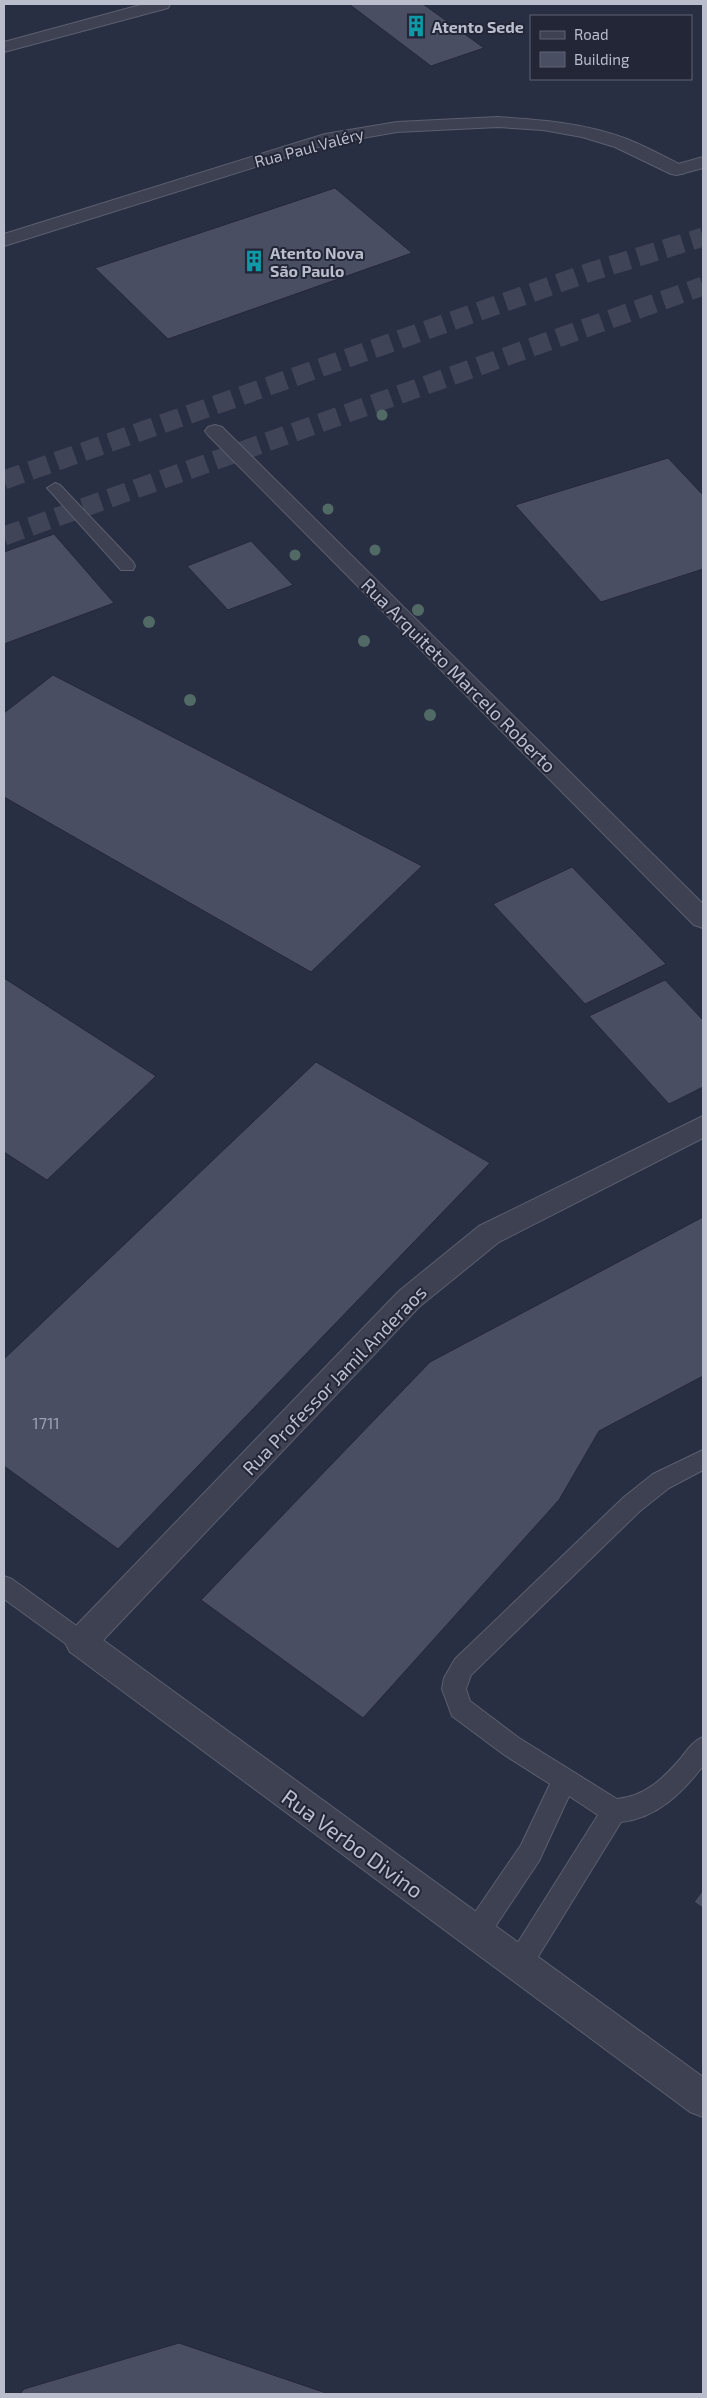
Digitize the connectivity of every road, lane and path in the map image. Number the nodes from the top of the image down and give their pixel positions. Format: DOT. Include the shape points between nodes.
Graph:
graph roads {
  1 [pos="162,4"];
  2 [pos="4,47"];
  3 [pos="703,162"];
  4 [pos="4,240"];
  5 [pos="215,431"];
  6 [pos="55,488"];
  7 [pos="127,566"];
  8 [pos="703,919"];
  9 [pos="703,1126"];
  10 [pos="703,1459"];
  11 [pos="4,1586"];
  12 [pos="81,1642"];
  13 [pos="703,1748"];
  14 [pos="564,1781"];
  15 [pos="614,1811"];
  16 [pos="476,1933"];
  17 [pos="519,1964"];
  18 [pos="703,2099"];
  1 -- 2 [label="street"];
  3 -- 4 [label="street, Rua Paul Valéry" via="677,170 621,143 543,125 498,122 397,127 325,139"];
  5 -- 8 [label="street, Rua Arquiteto Marcelo Roberto"];
  6 -- 7 [label="lane"];
  9 -- 12 [label="street, Rua Professor Jamil Anderaos" via="488,1234 408,1299"];
  10 -- 14 [label="lane" via="661,1481 632,1504 462,1667 456,1678 454,1690 460,1708"];
  11 -- 12 [label="lane, Rua Verbo Divino"];
  12 -- 16 [label="street, Rua Verbo Divino"];
  13 -- 15 [label="lane" via="675,1783 656,1798 630,1811"];
  14 -- 15 [label="lane"];
  14 -- 16 [label="lane" via="530,1853"];
  15 -- 17 [label="lane"];
  16 -- 17 [label="street, Rua Verbo Divino"];
  17 -- 18 [label="street, Rua Verbo Divino"];
}
